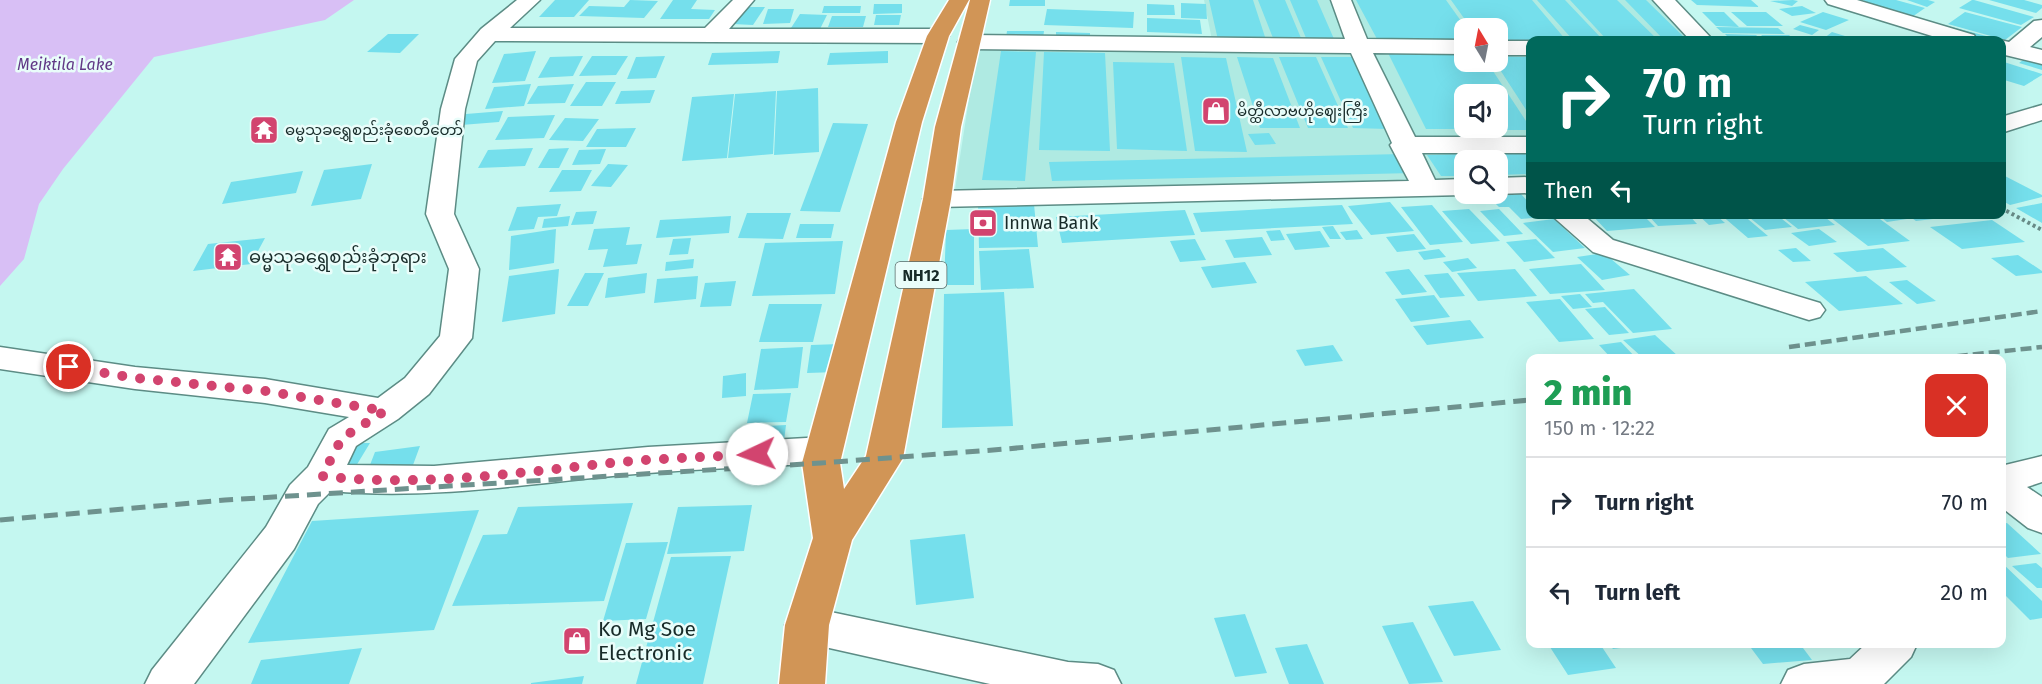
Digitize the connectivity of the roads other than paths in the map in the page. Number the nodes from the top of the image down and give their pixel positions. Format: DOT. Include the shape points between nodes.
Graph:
graph roads {
  1 [pos="530,0"];
  2 [pos="744,0"];
  3 [pos="959,0"];
  4 [pos="981,0"];
  5 [pos="1341,0"];
  6 [pos="1663,0"];
  7 [pos="1835,0"];
  8 [pos="2042,26"];
  9 [pos="489,34"];
  10 [pos="712,34"];
  11 [pos="938,36"];
  12 [pos="1698,36"];
  13 [pos="1953,36"];
  14 [pos="969,42"];
  15 [pos="1359,46"];
  16 [pos="1454,47"];
  17 [pos="1508,48"];
  18 [pos="1526,48"];
  19 [pos="2008,48"];
  20 [pos="2042,57"];
  21 [pos="1403,145"];
  22 [pos="1526,145"];
  23 [pos="1526,185"];
  24 [pos="1508,186"];
  25 [pos="1454,188"];
  26 [pos="1426,189"];
  27 [pos="937,199"];
  28 [pos="1570,219"];
  29 [pos="1809,310"];
  30 [pos="0,358"];
  31 [pos="385,411"];
  32 [pos="824,450"];
  33 [pos="2042,469"];
  34 [pos="322,476"];
  35 [pos="2006,479"];
  36 [pos="2006,491"];
  37 [pos="2042,518"];
  38 [pos="833,538"];
  39 [pos="807,624"];
  40 [pos="1891,648"];
  41 [pos="168,684"];
  42 [pos="802,684"];
  43 [pos="1098,684"];
  44 [pos="1804,684"];
  1 -- 9 [label="street"];
  2 -- 10 [label="street"];
  3 -- 11 [label="highway, NH12"];
  4 -- 14 [label="highway, NH12"];
  5 -- 15 [label="street"];
  6 -- 12 [label="street"];
  7 -- 13 [label="street"];
  8 -- 19 [label="street"];
  9 -- 10 [label="street"];
  9 -- 31 [label="street" via="466,58 453,109 440,214 464,269 456,338 417,386"];
  10 -- 11 [label="street"];
  11 -- 32 [label="highway, NH12" via="909,122"];
  14 -- 15 [label="street"];
  14 -- 27 [label="highway, NH12" via="948,127"];
  15 -- 16 [label="street"];
  15 -- 21 [label="street"];
  17 -- 18 [label="street"];
  19 -- 20 [label="street"];
  21 -- 22 [label="street"];
  21 -- 26 [label="street"];
  23 -- 24 [label="street"];
  25 -- 26 [label="street"];
  26 -- 27 [label="street"];
  27 -- 38 [label="highway, NH12" via="884,458"];
  28 -- 29 [label="street" via="1603,246"];
  30 -- 31 [label="street" via="135,378 265,391"];
  31 -- 34 [label="street" via="342,438"];
  32 -- 34 [label="street" via="411,480 362,481"];
  32 -- 38 [label="highway, NH12" via="821,463"];
  33 -- 35 [label="street"];
  34 -- 41 [label="street" via="304,495 280,538"];
  36 -- 37 [label="street"];
  38 -- 39 [label="highway, NH12"];
  39 -- 42 [label="highway, NH12"];
  39 -- 43 [label="street" via="1068,682"];
  40 -- 44 [label="street" via="1861,677"];
}
